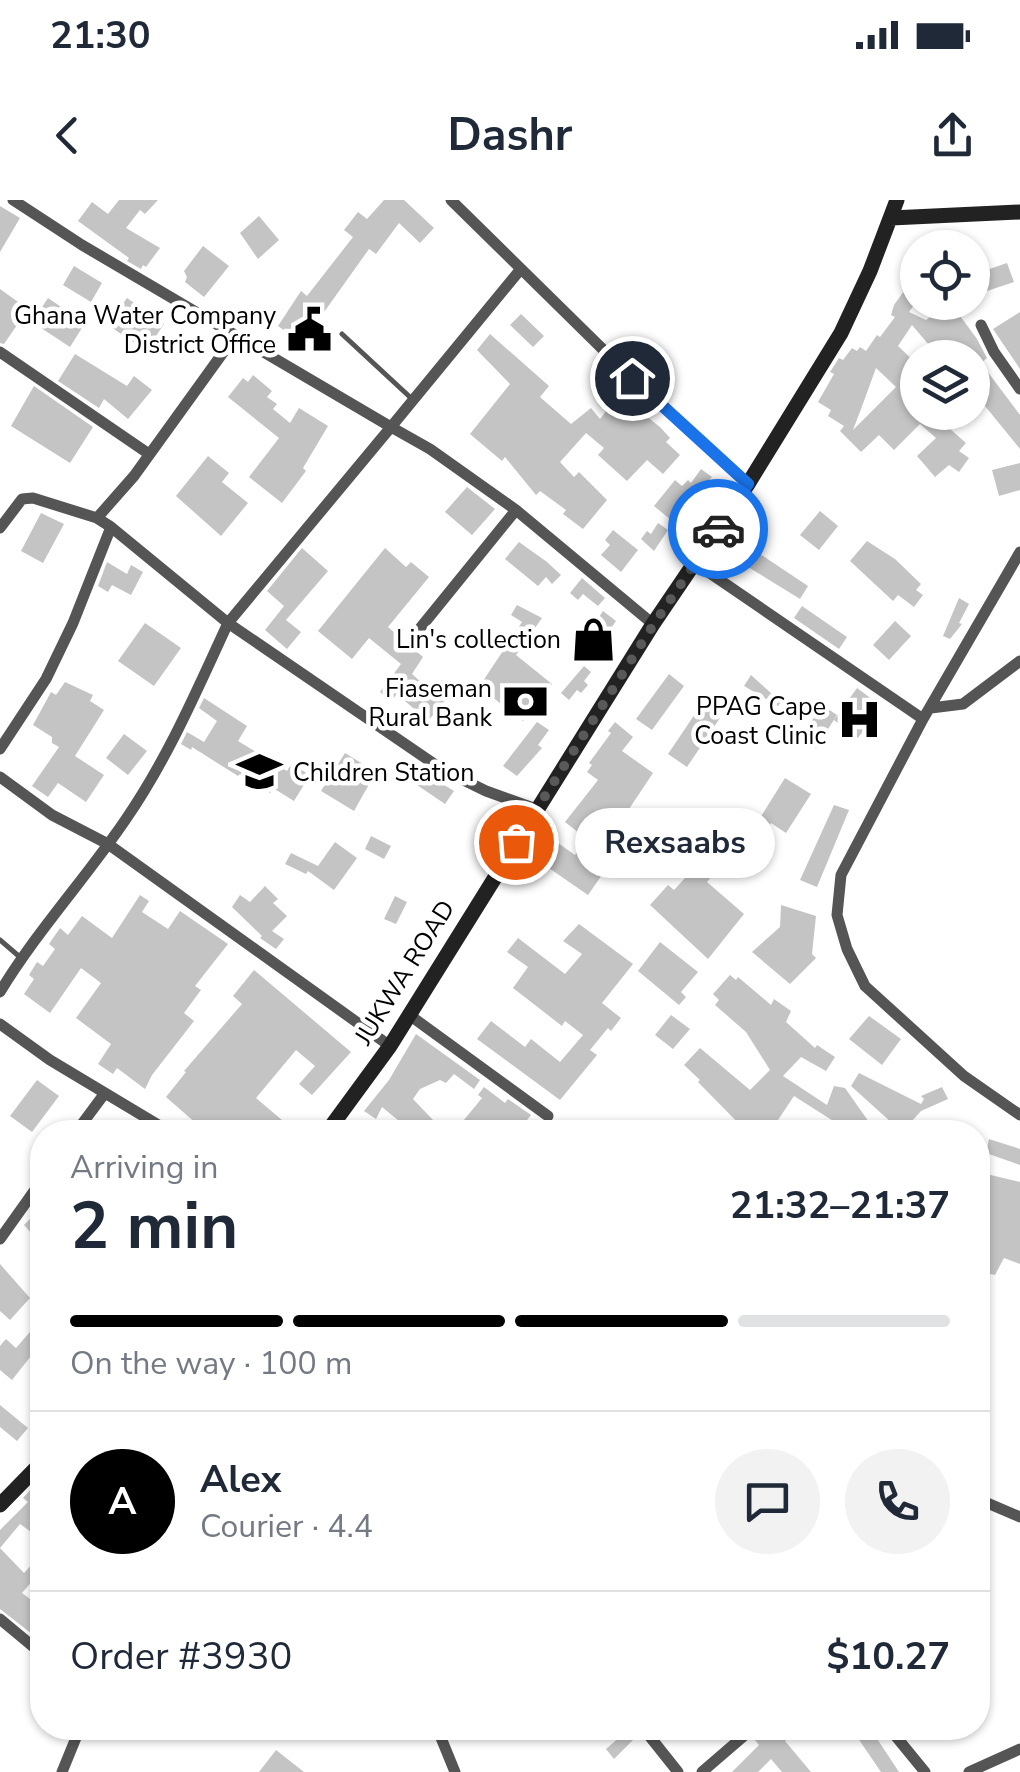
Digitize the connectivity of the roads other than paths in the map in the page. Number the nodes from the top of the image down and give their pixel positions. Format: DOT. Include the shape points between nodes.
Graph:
graph roads {
  1 [pos="12,200"];
  2 [pos="451,200"];
  3 [pos="897,200"];
  4 [pos="1020,212"];
  5 [pos="891,218"];
  6 [pos="520,270"];
  7 [pos="981,325"];
  8 [pos="342,334"];
  9 [pos="234,336"];
  10 [pos="0,352"];
  11 [pos="1020,389"];
  12 [pos="414,400"];
  13 [pos="391,427"];
  14 [pos="149,454"];
  15 [pos="748,484"];
  16 [pos="516,510"];
  17 [pos="97,518"];
  18 [pos="111,527"];
  19 [pos="0,528"];
  20 [pos="1020,552"];
  21 [pos="695,563"];
  22 [pos="228,622"];
  23 [pos="654,624"];
  24 [pos="417,632"];
  25 [pos="1020,661"];
  26 [pos="931,708"];
  27 [pos="923,719"];
  28 [pos="0,749"];
  29 [pos="0,777"];
  30 [pos="536,809"];
  31 [pos="108,844"];
  32 [pos="0,940"];
  33 [pos="21,958"];
  34 [pos="0,992"];
  35 [pos="408,1014"];
  36 [pos="0,1024"];
  37 [pos="390,1046"];
  38 [pos="105,1092"];
  39 [pos="548,1116"];
  40 [pos="1020,1116"];
  41 [pos="85,1120"];
  42 [pos="150,1120"];
  43 [pos="336,1120"];
  44 [pos="30,1196"];
  45 [pos="1,1236"];
  46 [pos="30,1474"];
  47 [pos="990,1504"];
  48 [pos="0,1505"];
  49 [pos="1020,1517"];
  50 [pos="0,1619"];
  51 [pos="30,1644"];
  52 [pos="75,1740"];
  53 [pos="441,1740"];
  54 [pos="653,1740"];
  55 [pos="738,1740"];
  56 [pos="899,1740"];
  57 [pos="1020,1749"];
  58 [pos="62,1772"];
  59 [pos="456,1772"];
  60 [pos="678,1772"];
  61 [pos="702,1772"];
  62 [pos="926,1772"];
  63 [pos="970,1772"];
  1 -- 9 [label="street"];
  2 -- 6 [label="street"];
  3 -- 5 [label="main road, JUKWA ROAD"];
  4 -- 5 [label="main road"];
  5 -- 15 [label="main road, JUKWA ROAD" via="841,333"];
  6 -- 12 [label="street"];
  6 -- 15 [label="street"];
  7 -- 11 [label="street"];
  8 -- 12 [label="lane"];
  9 -- 13 [label="street"];
  9 -- 14 [label="street"];
  10 -- 14 [label="street"];
  12 -- 13 [label="street"];
  13 -- 16 [label="street"];
  13 -- 22 [label="street"];
  14 -- 17 [label="street"];
  15 -- 21 [label="main road, JUKWA ROAD"];
  16 -- 23 [label="street"];
  16 -- 24 [label="street"];
  17 -- 18 [label="street"];
  17 -- 19 [label="street" via="22,498"];
  18 -- 22 [label="street"];
  18 -- 28 [label="street" via="46,679"];
  20 -- 26 [label="street"];
  21 -- 23 [label="main road, JUKWA ROAD"];
  21 -- 27 [label="street"];
  22 -- 30 [label="street" via="443,770"];
  22 -- 31 [label="street" via="156,773"];
  23 -- 30 [label="main road, JUKWA ROAD"];
  25 -- 26 [label="street" via="963,704"];
  26 -- 27 [label="street"];
  27 -- 40 [label="street" via="841,875 838,915 865,986 964,1076"];
  29 -- 31 [label="street" via="52,816"];
  30 -- 35 [label="main road, JUKWA ROAD"];
  31 -- 33 [label="street"];
  31 -- 37 [label="street"];
  32 -- 33 [label="lane"];
  33 -- 34 [label="street"];
  35 -- 37 [label="main road, JUKWA ROAD"];
  35 -- 39 [label="street"];
  36 -- 38 [label="street"];
  37 -- 43 [label="main road, JUKWA ROAD"];
  38 -- 41 [label="street"];
  38 -- 42 [label="street"];
  44 -- 45 [label="street"];
  46 -- 48 [label="main road"];
  47 -- 49 [label="street"];
  50 -- 51 [label="street"];
  52 -- 58 [label="street"];
  53 -- 59 [label="street"];
  54 -- 60 [label="street"];
  55 -- 61 [label="street"];
  56 -- 62 [label="street"];
  57 -- 63 [label="street"];
}
